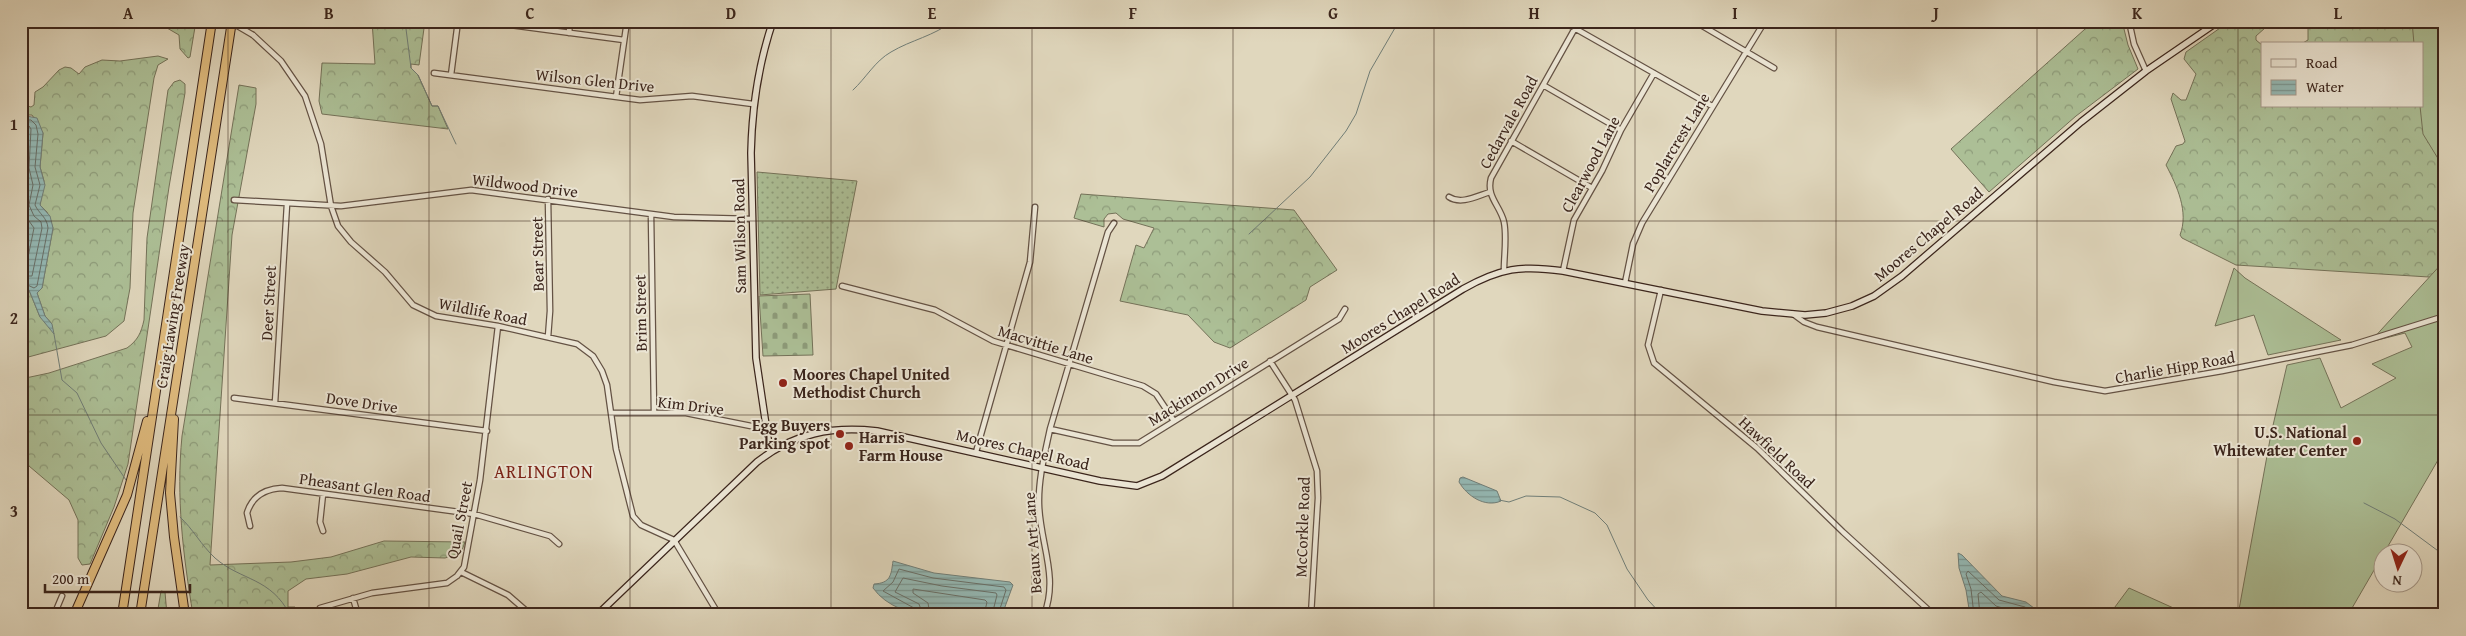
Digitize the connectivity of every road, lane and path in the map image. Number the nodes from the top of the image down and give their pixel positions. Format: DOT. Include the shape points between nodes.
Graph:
graph roads {
  1 [pos="212,21"];
  2 [pos="229,21"];
  3 [pos="232,21"];
  4 [pos="458,21"];
  5 [pos="480,21"];
  6 [pos="570,21"];
  7 [pos="627,21"];
  8 [pos="773,21"];
  9 [pos="1562,21"];
  10 [pos="1580,21"];
  11 [pos="1694,21"];
  12 [pos="1765,21"];
  13 [pos="2129,21"];
  14 [pos="2219,21"];
  15 [pos="513,23"];
  16 [pos="1575,29"];
  17 [pos="569,33"];
  18 [pos="624,40"];
  19 [pos="1746,51"];
  20 [pos="1774,68"];
  21 [pos="2146,71"];
  22 [pos="434,73"];
  23 [pos="1654,73"];
  24 [pos="451,75"];
  25 [pos="1543,85"];
  26 [pos="616,97"];
  27 [pos="753,104"];
  28 [pos="1712,106"];
  29 [pos="1621,130"];
  30 [pos="1511,141"];
  31 [pos="1592,188"];
  32 [pos="1490,192"];
  33 [pos="1449,197"];
  34 [pos="548,199"];
  35 [pos="234,200"];
  36 [pos="287,204"];
  37 [pos="332,206"];
  38 [pos="1035,207"];
  39 [pos="651,214"];
  40 [pos="752,219"];
  41 [pos="1114,223"];
  42 [pos="1504,270"];
  43 [pos="1564,271"];
  44 [pos="1625,283"];
  45 [pos="842,286"];
  46 [pos="1661,290"];
  47 [pos="1345,309"];
  48 [pos="1793,314"];
  49 [pos="2445,316"];
  50 [pos="498,326"];
  51 [pos="548,337"];
  52 [pos="1006,345"];
  53 [pos="1270,361"];
  54 [pos="1070,365"];
  55 [pos="178,377"];
  56 [pos="156,382"];
  57 [pos="1293,395"];
  58 [pos="234,398"];
  59 [pos="275,403"];
  60 [pos="654,412"];
  61 [pos="611,413"];
  62 [pos="1174,421"];
  63 [pos="766,429"];
  64 [pos="1050,429"];
  65 [pos="487,431"];
  66 [pos="770,452"];
  67 [pos="976,452"];
  68 [pos="1043,468"];
  69 [pos="323,494"];
  70 [pos="474,514"];
  71 [pos="250,526"];
  72 [pos="324,531"];
  73 [pos="674,540"];
  74 [pos="559,544"];
  75 [pos="461,572"];
  76 [pos="62,596"];
  77 [pos="353,598"];
  78 [pos="320,608"];
  79 [pos="54,615"];
  80 [pos="74,615"];
  81 [pos="122,615"];
  82 [pos="140,615"];
  83 [pos="185,615"];
  84 [pos="358,615"];
  85 [pos="531,615"];
  86 [pos="597,615"];
  87 [pos="719,615"];
  88 [pos="1044,615"];
  89 [pos="1311,615"];
  90 [pos="1934,615"];
  1 -- 56 [label="highway, Craig Lawing Freeway"];
  2 -- 37 [label="street, Wildlife Road, bridge" via="253,35 281,61 305,96 321,144"];
  3 -- 55 [label="highway, Craig Lawing Freeway"];
  4 -- 24 [label="street"];
  5 -- 15 [label="street"];
  6 -- 17 [label="street"];
  7 -- 18 [label="street"];
  8 -- 27 [label="main road, Sam Wilson Road" via="762,55"];
  9 -- 16 [label="street"];
  10 -- 16 [label="street, Cedarvale Road"];
  11 -- 19 [label="street"];
  12 -- 19 [label="street, Poplarcrest Lane"];
  13 -- 21 [label="street" via="2134,44"];
  14 -- 21 [label="main road, Moores Chapel Road"];
  15 -- 17 [label="street"];
  16 -- 23 [label="street"];
  16 -- 25 [label="street, Cedarvale Road"];
  17 -- 18 [label="street"];
  18 -- 26 [label="street"];
  19 -- 20 [label="street"];
  19 -- 28 [label="street, Poplarcrest Lane"];
  21 -- 48 [label="main road, Moores Chapel Road" via="2081,122 1888,287 1842,309"];
  22 -- 24 [label="street, Wilson Glen Drive"];
  23 -- 28 [label="street"];
  23 -- 29 [label="street, Clearwood Lane"];
  24 -- 26 [label="street, Wilson Glen Drive"];
  25 -- 29 [label="street"];
  25 -- 30 [label="street, Cedarvale Road"];
  26 -- 27 [label="street, Wilson Glen Drive" via="640,100 692,96"];
  27 -- 40 [label="main road, Sam Wilson Road" via="750,153"];
  28 -- 44 [label="street, Poplarcrest Lane" via="1642,223"];
  29 -- 31 [label="street, Clearwood Lane"];
  30 -- 31 [label="street"];
  30 -- 32 [label="street, Cedarvale Road" via="1491,178"];
  31 -- 43 [label="street, Clearwood Lane" via="1574,220"];
  32 -- 33 [label="street" via="1463,201"];
  32 -- 42 [label="street, Cedarvale Road" via="1504,222"];
  34 -- 37 [label="street, Wildwood Drive" via="460,190"];
  34 -- 39 [label="street, Wildwood Drive"];
  34 -- 51 [label="street, Bear Street"];
  35 -- 36 [label="street, Wildwood Drive"];
  36 -- 37 [label="street, Wildwood Drive"];
  36 -- 59 [label="street, Deer Street"];
  37 -- 50 [label="street, Wildlife Road" via="336,223 344,235 385,272 413,305 436,316"];
  38 -- 52 [label="street" via="1030,262"];
  39 -- 40 [label="street, Wildwood Drive" via="697,219"];
  39 -- 60 [label="street, Brim Street"];
  40 -- 63 [label="main road, Sam Wilson Road" via="756,358"];
  41 -- 54 [label="street, Beaux Art Lane" via="1108,232"];
  42 -- 43 [label="main road, Moores Chapel Road" via="1531,267"];
  42 -- 57 [label="main road, Moores Chapel Road" via="1463,289"];
  43 -- 44 [label="main road, Moores Chapel Road"];
  44 -- 46 [label="main road, Moores Chapel Road"];
  45 -- 52 [label="street, Macvittie Lane" via="940,312 988,339"];
  46 -- 48 [label="main road, Moores Chapel Road" via="1762,311"];
  46 -- 90 [label="street, Hawfield Road" via="1648,345 1654,363 1757,448"];
  47 -- 53 [label="street, Mackinnon Drive" via="1339,319"];
  48 -- 49 [label="street, Charlie Hipp Road" via="1817,327 2106,391 2352,345"];
  50 -- 51 [label="street, Wildlife Road"];
  50 -- 65 [label="street, Quail Street"];
  51 -- 61 [label="street, Wildlife Road" via="577,344 593,356 605,378"];
  52 -- 54 [label="street, Macvittie Lane"];
  52 -- 67 [label="street"];
  53 -- 57 [label="street, McCorkle Road"];
  53 -- 62 [label="street, Mackinnon Drive"];
  54 -- 62 [label="street, Macvittie Lane" via="1148,388 1161,400"];
  54 -- 64 [label="street, Beaux Art Lane"];
  55 -- 82 [label="highway, Craig Lawing Freeway"];
  55 -- 83 [label="highway" via="170,494"];
  56 -- 80 [label="highway" via="127,494"];
  56 -- 81 [label="highway, Craig Lawing Freeway"];
  57 -- 68 [label="main road, Moores Chapel Road" via="1162,476 1143,484 1123,485"];
  57 -- 89 [label="street, McCorkle Road" via="1314,458 1318,481"];
  58 -- 59 [label="street, Dove Drive"];
  59 -- 65 [label="street, Dove Drive"];
  60 -- 61 [label="street, Kim Drive"];
  60 -- 63 [label="street, Kim Drive" via="700,415"];
  61 -- 73 [label="street, Wildlife Road" via="616,449 633,516 642,525"];
  62 -- 64 [label="street, Mackinnon Drive" via="1132,444"];
  63 -- 66 [label="main road, Sam Wilson Road"];
  64 -- 68 [label="street, Beaux Art Lane"];
  65 -- 70 [label="street, Quail Street"];
  66 -- 67 [label="main road, Moores Chapel Road" via="807,434 850,428 897,434"];
  66 -- 73 [label="main road, Moores Chapel Road"];
  67 -- 68 [label="main road, Moores Chapel Road"];
  68 -- 88 [label="street, Beaux Art Lane" via="1039,515 1051,581"];
  69 -- 70 [label="street, Pheasant Glen Road"];
  69 -- 71 [label="street, Pheasant Glen Road" via="282,488 267,490 248,508 246,518"];
  69 -- 72 [label="street" via="320,522"];
  70 -- 74 [label="street, Pheasant Glen Road" via="550,536"];
  70 -- 75 [label="street, Quail Street"];
  73 -- 86 [label="main road, Moores Chapel Road"];
  73 -- 87 [label="street"];
  75 -- 77 [label="street, Quail Street" via="440,584 403,587"];
  75 -- 85 [label="street" via="502,591"];
  76 -- 79 [label="street"];
  77 -- 78 [label="street, Quail Street"];
  77 -- 84 [label="street"];
}
